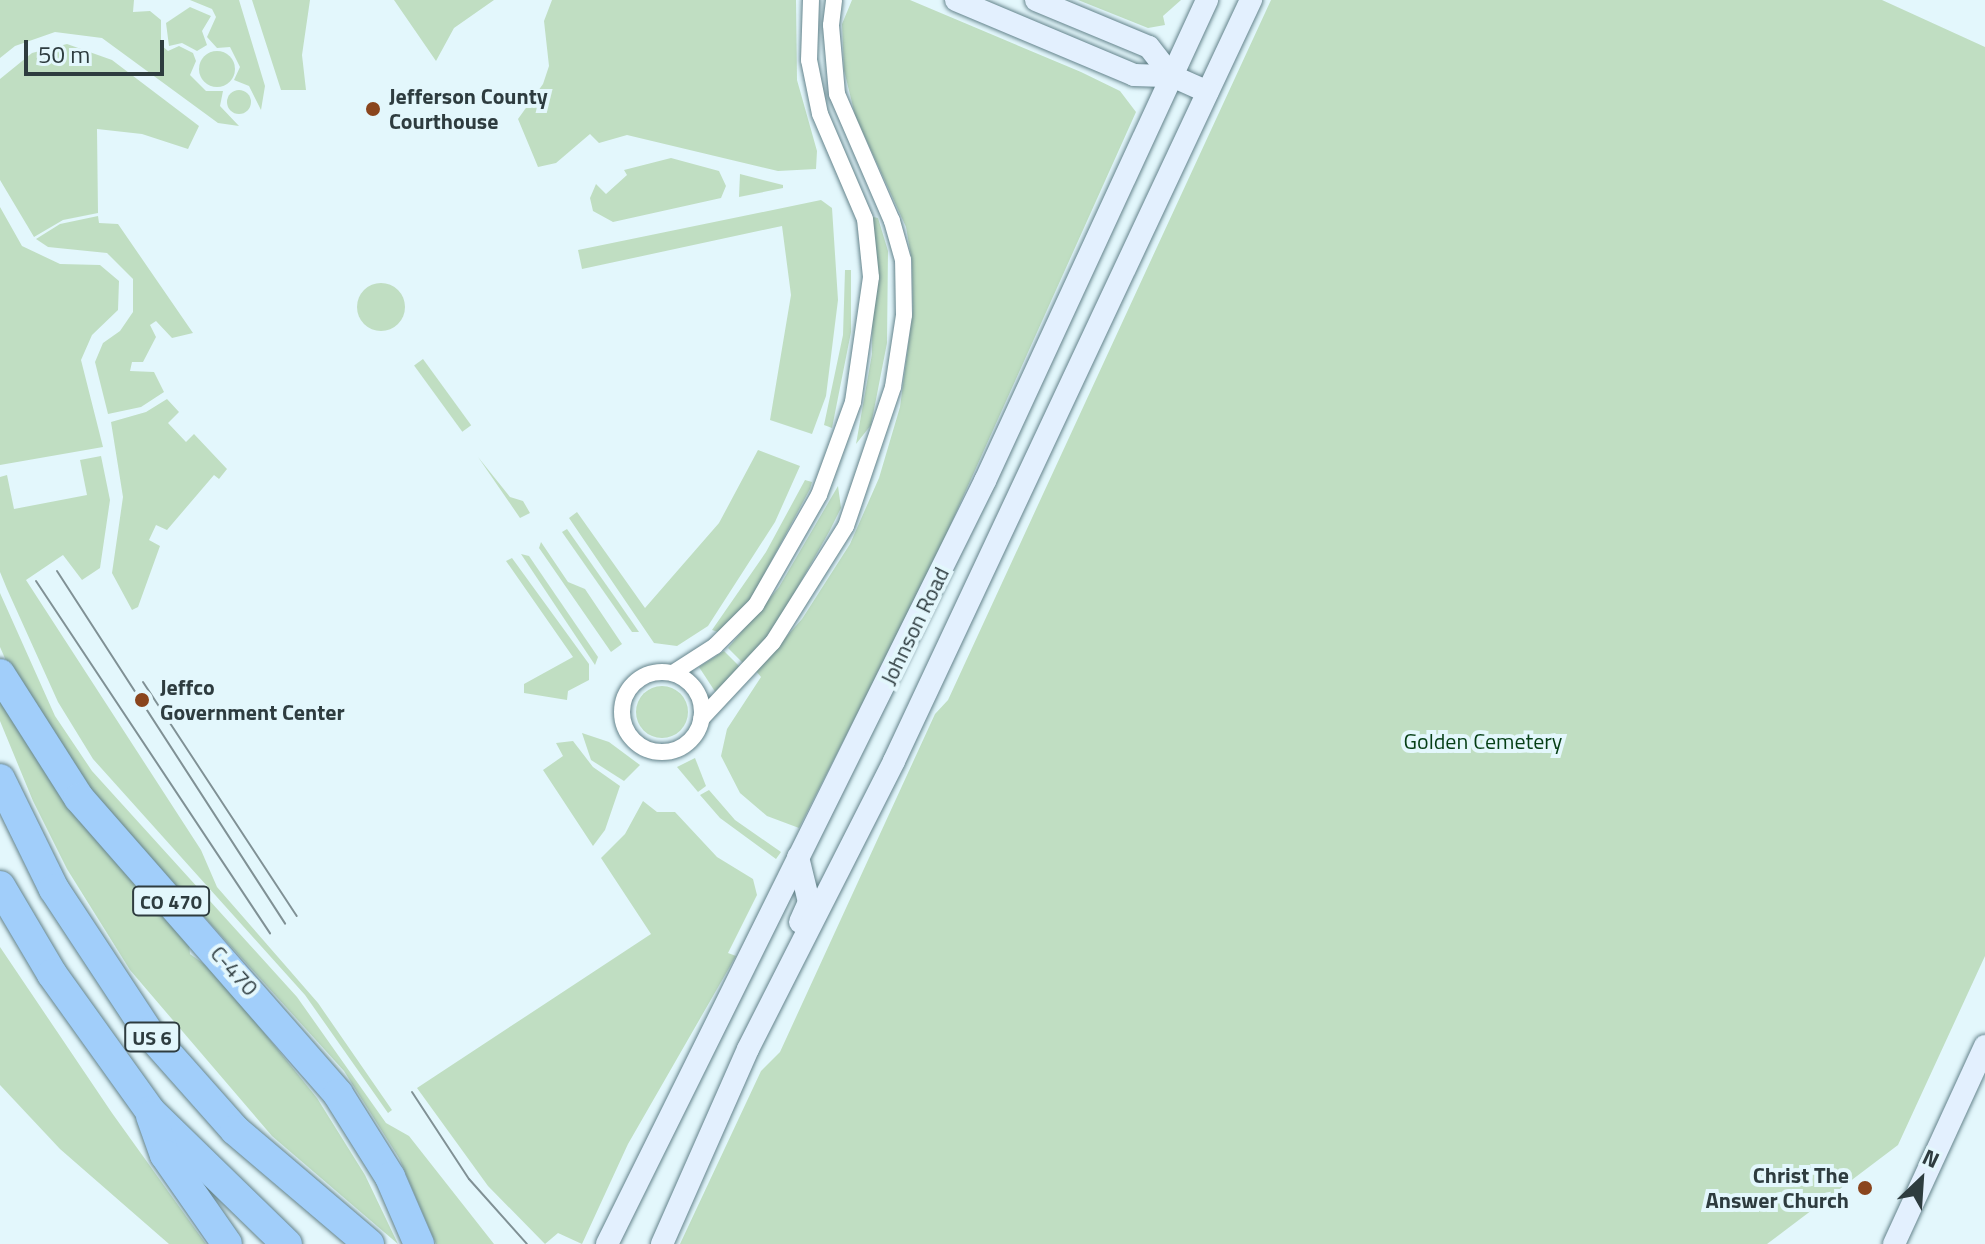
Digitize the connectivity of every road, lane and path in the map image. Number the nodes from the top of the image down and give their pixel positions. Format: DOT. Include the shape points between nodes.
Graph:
graph roads {
  1 [pos="811,0"];
  2 [pos="834,0"];
  3 [pos="956,0"];
  4 [pos="1036,0"];
  5 [pos="1207,0"];
  6 [pos="1251,0"];
  7 [pos="1172,76"];
  8 [pos="1208,92"];
  9 [pos="869,173"];
  10 [pos="849,180"];
  11 [pos="673,673"];
  12 [pos="0,674"];
  13 [pos="701,719"];
  14 [pos="0,779"];
  15 [pos="798,857"];
  16 [pos="0,886"];
  17 [pos="1985,1046"];
  18 [pos="748,1049"];
  19 [pos="150,1111"];
  20 [pos="227,1244"];
  21 [pos="287,1244"];
  22 [pos="369,1244"];
  23 [pos="419,1244"];
  24 [pos="607,1244"];
  25 [pos="662,1244"];
  26 [pos="1894,1244"];
  1 -- 10 [label="street" via="809,60 820,114"];
  2 -- 9 [label="street" via="837,94"];
  3 -- 7 [label="main road" via="1134,75"];
  4 -- 7 [label="main road" via="1149,47"];
  5 -- 7 [label="main road, Johnson Road"];
  6 -- 8 [label="main road, Johnson Road"];
  7 -- 8 [label="main road"];
  7 -- 15 [label="main road, Johnson Road" via="972,508"];
  8 -- 18 [label="main road, Johnson Road" via="920,707"];
  9 -- 10 [label="street"];
  9 -- 13 [label="street" via="903,260 904,315 893,387 867,472 846,526 800,603 773,642"];
  10 -- 11 [label="street" via="865,219 871,277 853,402 833,459 795,545 756,605 715,646"];
  11 -- 13 [label="street" via="694,687"];
  11 -- 13 [label="street" via="644,676 627,691 621,715 629,735 646,750 669,752 690,742"];
  12 -- 23 [label="highway, C-470 / CO 470" via="45,753 79,798 300,1044 390,1177"];
  14 -- 22 [label="highway, US 6" via="54,889 149,1033 235,1130"];
  15 -- 18 [label="main road" via="809,902"];
  15 -- 24 [label="main road, Johnson Road"];
  16 -- 19 [label="highway, US 6" via="52,974"];
  17 -- 26 [label="main road"];
  18 -- 25 [label="main road, Johnson Road"];
  19 -- 20 [label="highway" via="165,1155"];
  19 -- 21 [label="highway, US 6"];
}
